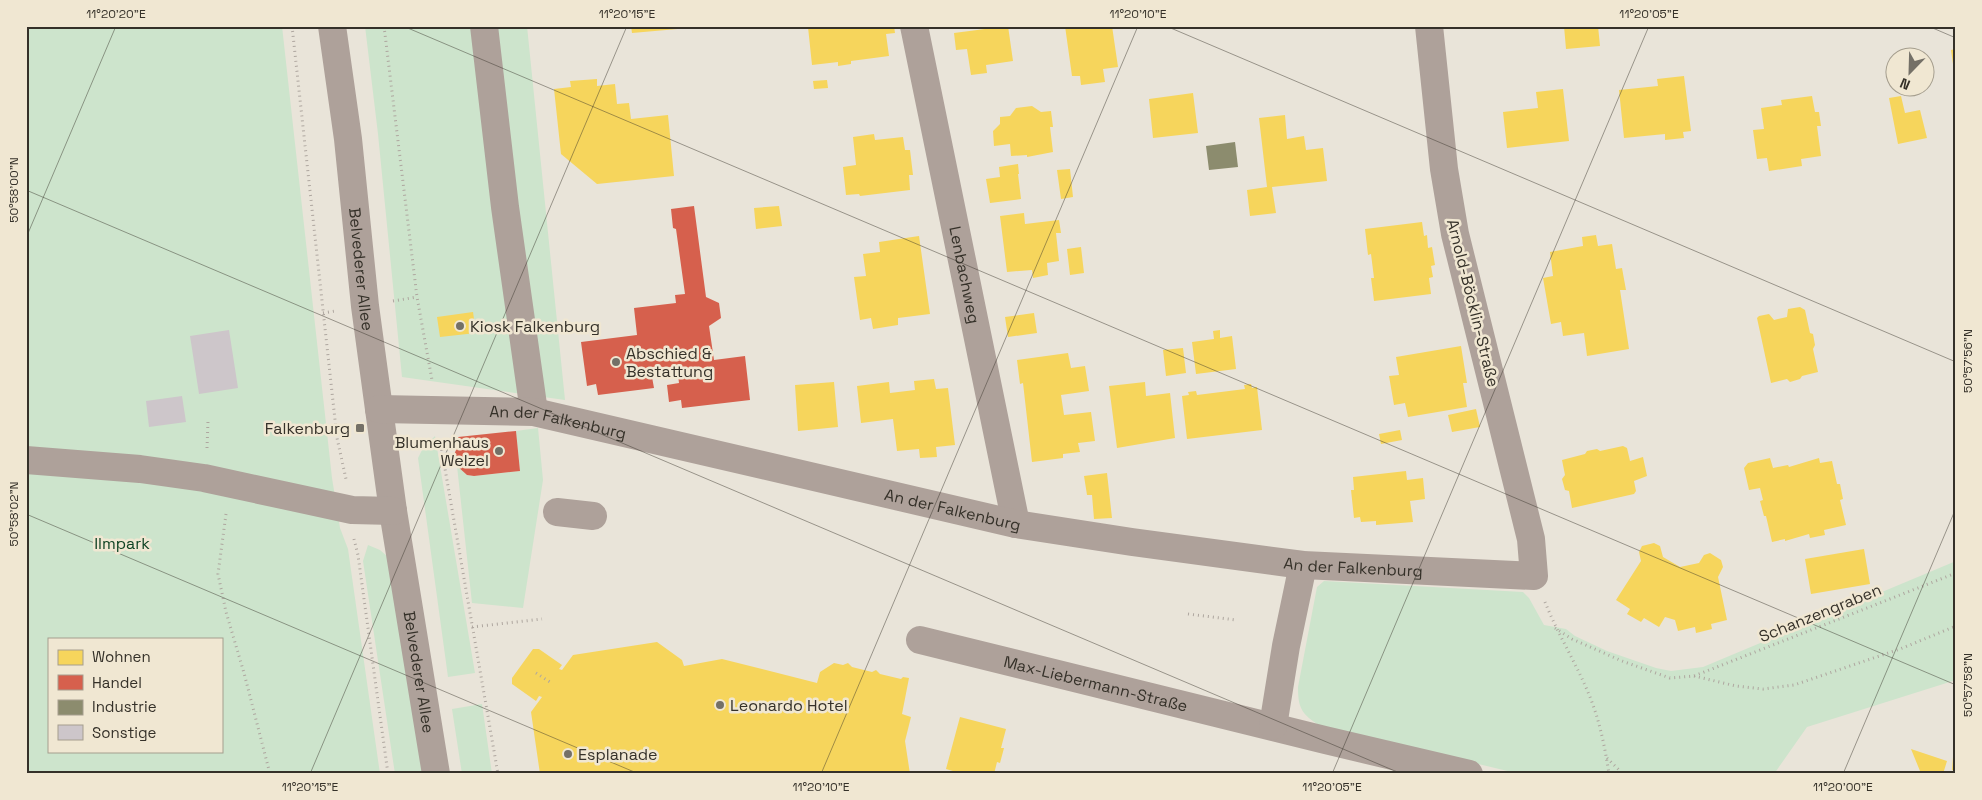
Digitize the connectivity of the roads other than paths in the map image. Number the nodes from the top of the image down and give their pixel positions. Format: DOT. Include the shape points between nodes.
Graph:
graph roads {
  1 [pos="332,26"];
  2 [pos="484,26"];
  3 [pos="914,26"];
  4 [pos="1430,26"];
  5 [pos="378,409"];
  6 [pos="534,412"];
  7 [pos="26,460"];
  8 [pos="393,511"];
  9 [pos="557,512"];
  10 [pos="593,516"];
  11 [pos="1016,524"];
  12 [pos="1303,566"];
  13 [pos="1534,576"];
  14 [pos="920,640"];
  15 [pos="1273,726"];
  16 [pos="436,774"];
  17 [pos="1469,774"];
  1 -- 5 [label="street, Belvederer Allee"];
  2 -- 6 [label="street" via="505,208"];
  3 -- 11 [label="street, Lenbachweg"];
  4 -- 13 [label="street, Arnold-Böcklin-Straße" via="1444,169 1455,234 1532,540"];
  5 -- 6 [label="street, An der Falkenburg"];
  5 -- 8 [label="street, Belvederer Allee"];
  6 -- 11 [label="street, An der Falkenburg"];
  7 -- 8 [label="street" via="140,469 352,510"];
  8 -- 16 [label="street, Belvederer Allee"];
  9 -- 10 [label="street"];
  11 -- 12 [label="street, An der Falkenburg" via="1197,561"];
  12 -- 13 [label="street, An der Falkenburg"];
  12 -- 15 [label="street"];
  14 -- 15 [label="street, Max-Liebermann-Straße"];
  15 -- 17 [label="street, Max-Liebermann-Straße"];
}
